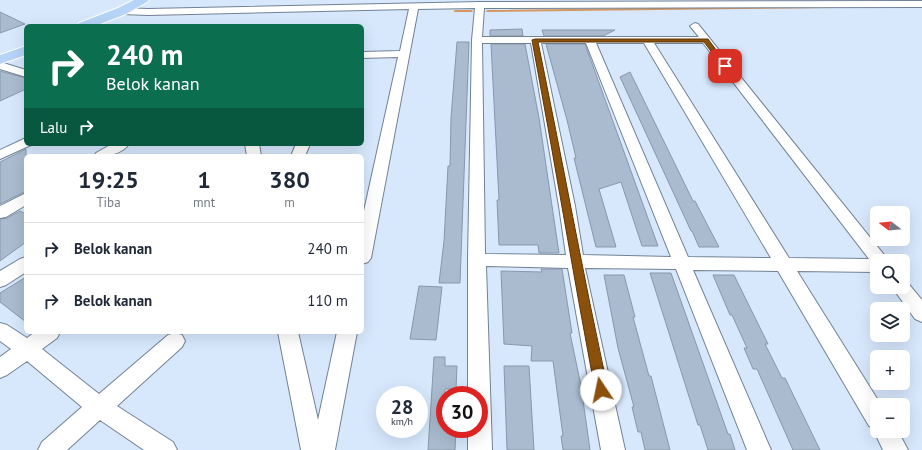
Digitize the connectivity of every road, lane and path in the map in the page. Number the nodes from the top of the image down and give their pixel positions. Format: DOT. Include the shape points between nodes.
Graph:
graph roads {
  1 [pos="143,0"];
  2 [pos="592,2"];
  3 [pos="874,2"];
  4 [pos="922,4"];
  5 [pos="480,5"];
  6 [pos="414,7"];
  7 [pos="122,11"];
  8 [pos="89,24"];
  9 [pos="695,26"];
  10 [pos="477,40"];
  11 [pos="535,40"];
  12 [pos="706,40"];
  13 [pos="590,41"];
  14 [pos="648,41"];
  15 [pos="24,51"];
  16 [pos="404,54"];
  17 [pos="364,55"];
  18 [pos="0,60"];
  19 [pos="0,65"];
  20 [pos="24,73"];
  21 [pos="24,143"];
  22 [pos="118,146"];
  23 [pos="104,154"];
  24 [pos="0,155"];
  25 [pos="24,199"];
  26 [pos="0,213"];
  27 [pos="364,248"];
  28 [pos="874,254"];
  29 [pos="477,260"];
  30 [pos="575,261"];
  31 [pos="681,262"];
  32 [pos="24,264"];
  33 [pos="783,265"];
  34 [pos="870,266"];
  35 [pos="0,280"];
  36 [pos="906,294"];
  37 [pos="922,314"];
  38 [pos="0,331"];
  39 [pos="47,334"];
  40 [pos="288,334"];
  41 [pos="347,334"];
  42 [pos="175,342"];
  43 [pos="27,349"];
  44 [pos="0,369"];
  45 [pos="99,407"];
  46 [pos="870,407"];
  47 [pos="889,438"];
  48 [pos="50,450"];
  49 [pos="165,450"];
  50 [pos="313,450"];
  51 [pos="322,450"];
  52 [pos="480,450"];
  53 [pos="613,450"];
  54 [pos="759,450"];
  55 [pos="896,450"];
  1 -- 7 [label="main road"];
  2 -- 3 [label="street"];
  2 -- 5 [label="street"];
  3 -- 4 [label="street"];
  5 -- 6 [label="street"];
  5 -- 10 [label="street"];
  6 -- 7 [label="street"];
  6 -- 16 [label="street"];
  7 -- 8 [label="main road"];
  9 -- 12 [label="street"];
  10 -- 11 [label="street"];
  10 -- 29 [label="street"];
  11 -- 13 [label="street"];
  11 -- 30 [label="street"];
  12 -- 14 [label="street"];
  12 -- 28 [label="street"];
  13 -- 14 [label="street"];
  13 -- 31 [label="street"];
  14 -- 33 [label="street"];
  15 -- 18 [label="main road"];
  16 -- 17 [label="street"];
  16 -- 27 [label="street"];
  19 -- 20 [label="street"];
  21 -- 24 [label="street"];
  22 -- 23 [label="street"];
  25 -- 26 [label="street"];
  29 -- 30 [label="street"];
  29 -- 52 [label="street"];
  30 -- 31 [label="street"];
  30 -- 53 [label="street"];
  31 -- 33 [label="street"];
  31 -- 54 [label="street"];
  32 -- 35 [label="street"];
  33 -- 34 [label="street"];
  33 -- 46 [label="street"];
  36 -- 37 [label="street"];
  38 -- 43 [label="street"];
  39 -- 43 [label="street"];
  40 -- 50 [label="street"];
  41 -- 51 [label="street"];
  42 -- 45 [label="street"];
  43 -- 44 [label="street"];
  43 -- 45 [label="street"];
  45 -- 48 [label="street"];
  45 -- 49 [label="street"];
  47 -- 55 [label="street"];
}
